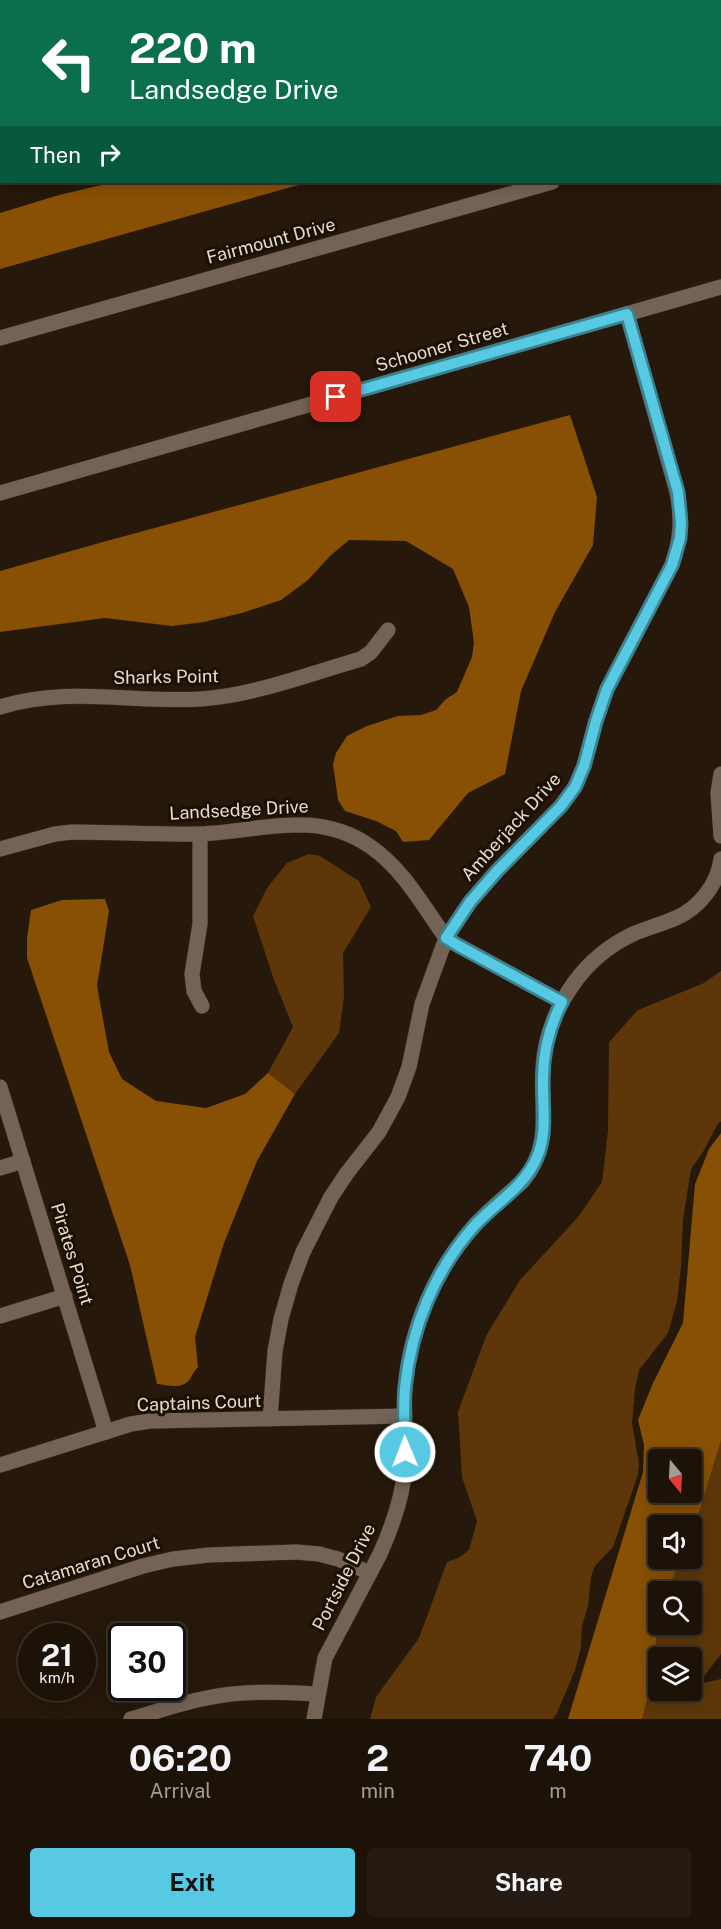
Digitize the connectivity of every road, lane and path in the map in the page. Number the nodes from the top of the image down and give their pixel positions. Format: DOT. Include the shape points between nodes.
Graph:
graph roads {
  1 [pos="548,183"];
  2 [pos="721,287"];
  3 [pos="627,314"];
  4 [pos="0,338"];
  5 [pos="0,493"];
  6 [pos="388,630"];
  7 [pos="0,707"];
  8 [pos="721,774"];
  9 [pos="200,834"];
  10 [pos="721,836"];
  11 [pos="0,849"];
  12 [pos="721,859"];
  13 [pos="446,938"];
  14 [pos="562,1002"];
  15 [pos="202,1006"];
  16 [pos="0,1087"];
  17 [pos="23,1161"];
  18 [pos="0,1168"];
  19 [pos="65,1296"];
  20 [pos="0,1316"];
  21 [pos="405,1416"];
  22 [pos="270,1419"];
  23 [pos="106,1432"];
  24 [pos="0,1465"];
  25 [pos="370,1572"];
  26 [pos="0,1612"];
  27 [pos="317,1694"];
  28 [pos="131,1719"];
  29 [pos="314,1719"];
  1 -- 4 [label="street, Fairmount Drive"];
  2 -- 3 [label="street, Schooner Street"];
  3 -- 5 [label="street, Schooner Street"];
  3 -- 13 [label="street, Amberjack Drive" via="678,492 681,523 676,553 607,689 575,787 470,902"];
  6 -- 7 [label="street, Sharks Point" via="362,659 253,690 200,699 47,697"];
  8 -- 10 [label="street"];
  9 -- 11 [label="street, Landsedge Drive" via="72,832"];
  9 -- 13 [label="street, Landsedge Drive" via="300,823 348,834 396,868"];
  9 -- 15 [label="street" via="200,924 192,974 194,991"];
  12 -- 14 [label="street, Portside Drive" via="715,880 693,908 678,918 632,935 599,956"];
  13 -- 14 [label="street, Landsedge Drive"];
  13 -- 22 [label="street, Amberjack Drive" via="422,1004 409,1067 398,1097 379,1132 331,1197 295,1273 275,1351"];
  14 -- 21 [label="street, Portside Drive" via="545,1053 544,1128 538,1156 523,1180 464,1239 430,1295 410,1355"];
  16 -- 17 [label="street, Pirates Point"];
  17 -- 18 [label="street"];
  17 -- 19 [label="street, Pirates Point"];
  19 -- 20 [label="street"];
  19 -- 23 [label="street, Pirates Point"];
  21 -- 22 [label="street, Captains Court"];
  21 -- 25 [label="street, Portside Drive" via="403,1485 388,1538"];
  22 -- 23 [label="street, Captains Court" via="150,1421"];
  23 -- 24 [label="street, Captains Court"];
  25 -- 26 [label="street, Catamaran Court" via="319,1554 209,1555 143,1566"];
  25 -- 27 [label="street, Portside Drive" via="330,1647"];
  27 -- 28 [label="street" via="242,1693 190,1701"];
  27 -- 29 [label="street, Portside Drive"];
}
